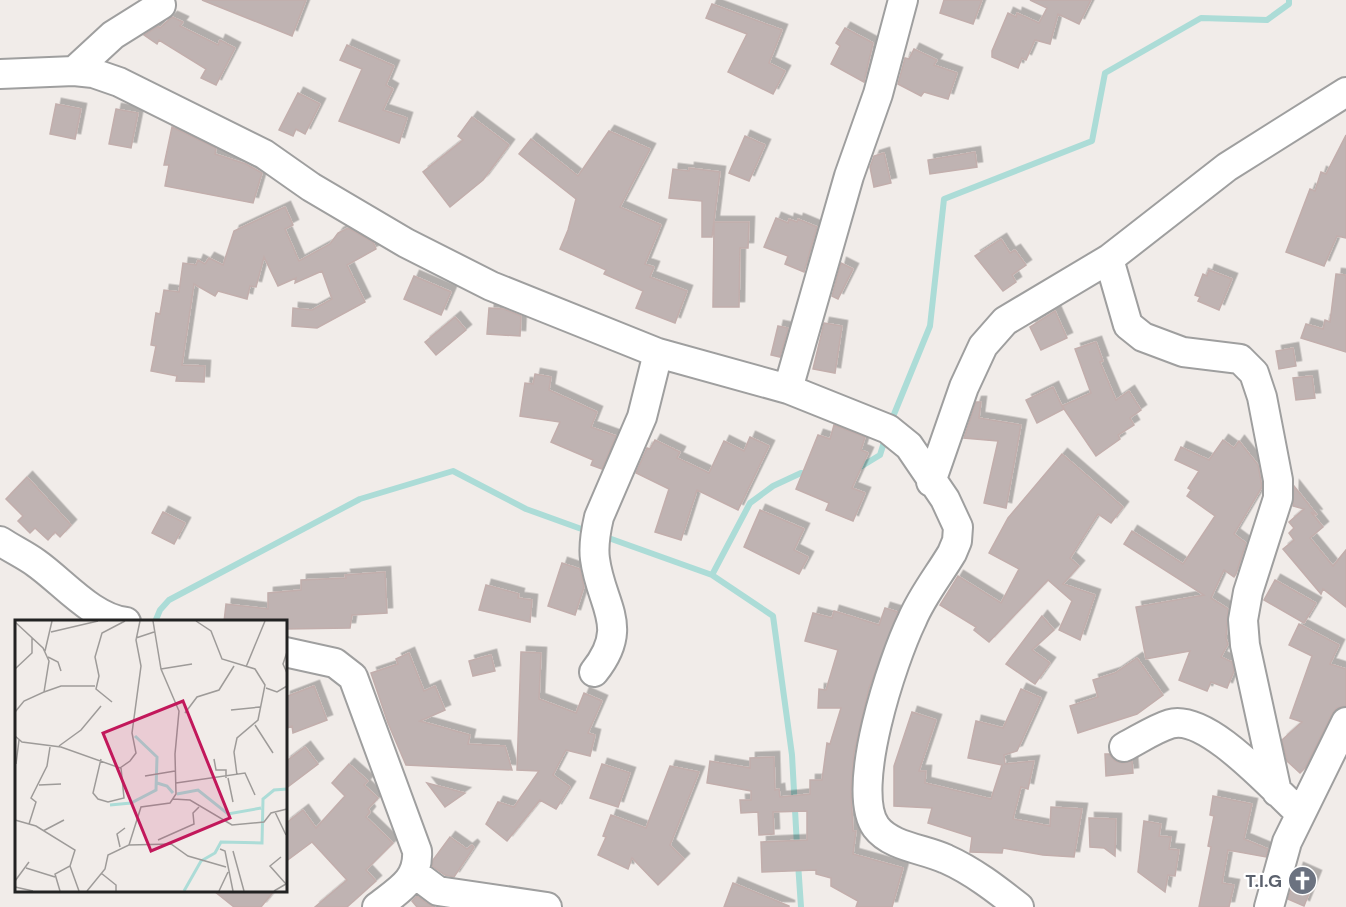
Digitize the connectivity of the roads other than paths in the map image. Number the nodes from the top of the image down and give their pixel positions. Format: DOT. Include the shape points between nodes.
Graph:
graph roads {
  1 [pos="903,0"];
  2 [pos="161,5"];
  3 [pos="126,13"];
  4 [pos="74,71"];
  5 [pos="0,74"];
  6 [pos="1346,92"];
  7 [pos="1109,259"];
  8 [pos="658,353"];
  9 [pos="788,389"];
  10 [pos="931,482"];
  11 [pos="0,542"];
  12 [pos="116,620"];
  13 [pos="286,652"];
  14 [pos="594,672"];
  15 [pos="1346,722"];
  16 [pos="1124,747"];
  17 [pos="1277,792"];
  18 [pos="1300,813"];
  19 [pos="414,873"];
  20 [pos="377,907"];
  21 [pos="547,907"];
  22 [pos="1019,907"];
  23 [pos="1269,907"];
  1 -- 9 [label="street"];
  2 -- 3 [label="street"];
  3 -- 4 [label="street" via="113,36"];
  4 -- 5 [label="street"];
  4 -- 8 [label="street" via="119,82 264,154 311,187 406,243 491,286"];
  6 -- 7 [label="street" via="1227,167"];
  7 -- 10 [label="street" via="1005,321 983,346 964,387"];
  7 -- 17 [label="street" via="1128,325 1143,337 1183,352 1240,359 1257,381 1278,480 1278,498 1243,620"];
  8 -- 9 [label="street"];
  8 -- 14 [label="street" via="642,417 595,533 595,559 611,615 612,638 607,655"];
  9 -- 10 [label="street" via="888,429 909,446"];
  10 -- 22 [label="street" via="945,499 958,527 957,541 912,618 900,647 872,744 866,794 870,814 876,828 887,836 962,867"];
  11 -- 12 [label="street"];
  13 -- 19 [label="street" via="335,663 352,677 417,851 418,867"];
  15 -- 18 [label="street"];
  16 -- 17 [label="street" via="1170,724 1186,723 1222,741"];
  17 -- 18 [label="street"];
  18 -- 23 [label="street" via="1287,842"];
  19 -- 20 [label="street"];
  19 -- 21 [label="street" via="438,891"];
}
